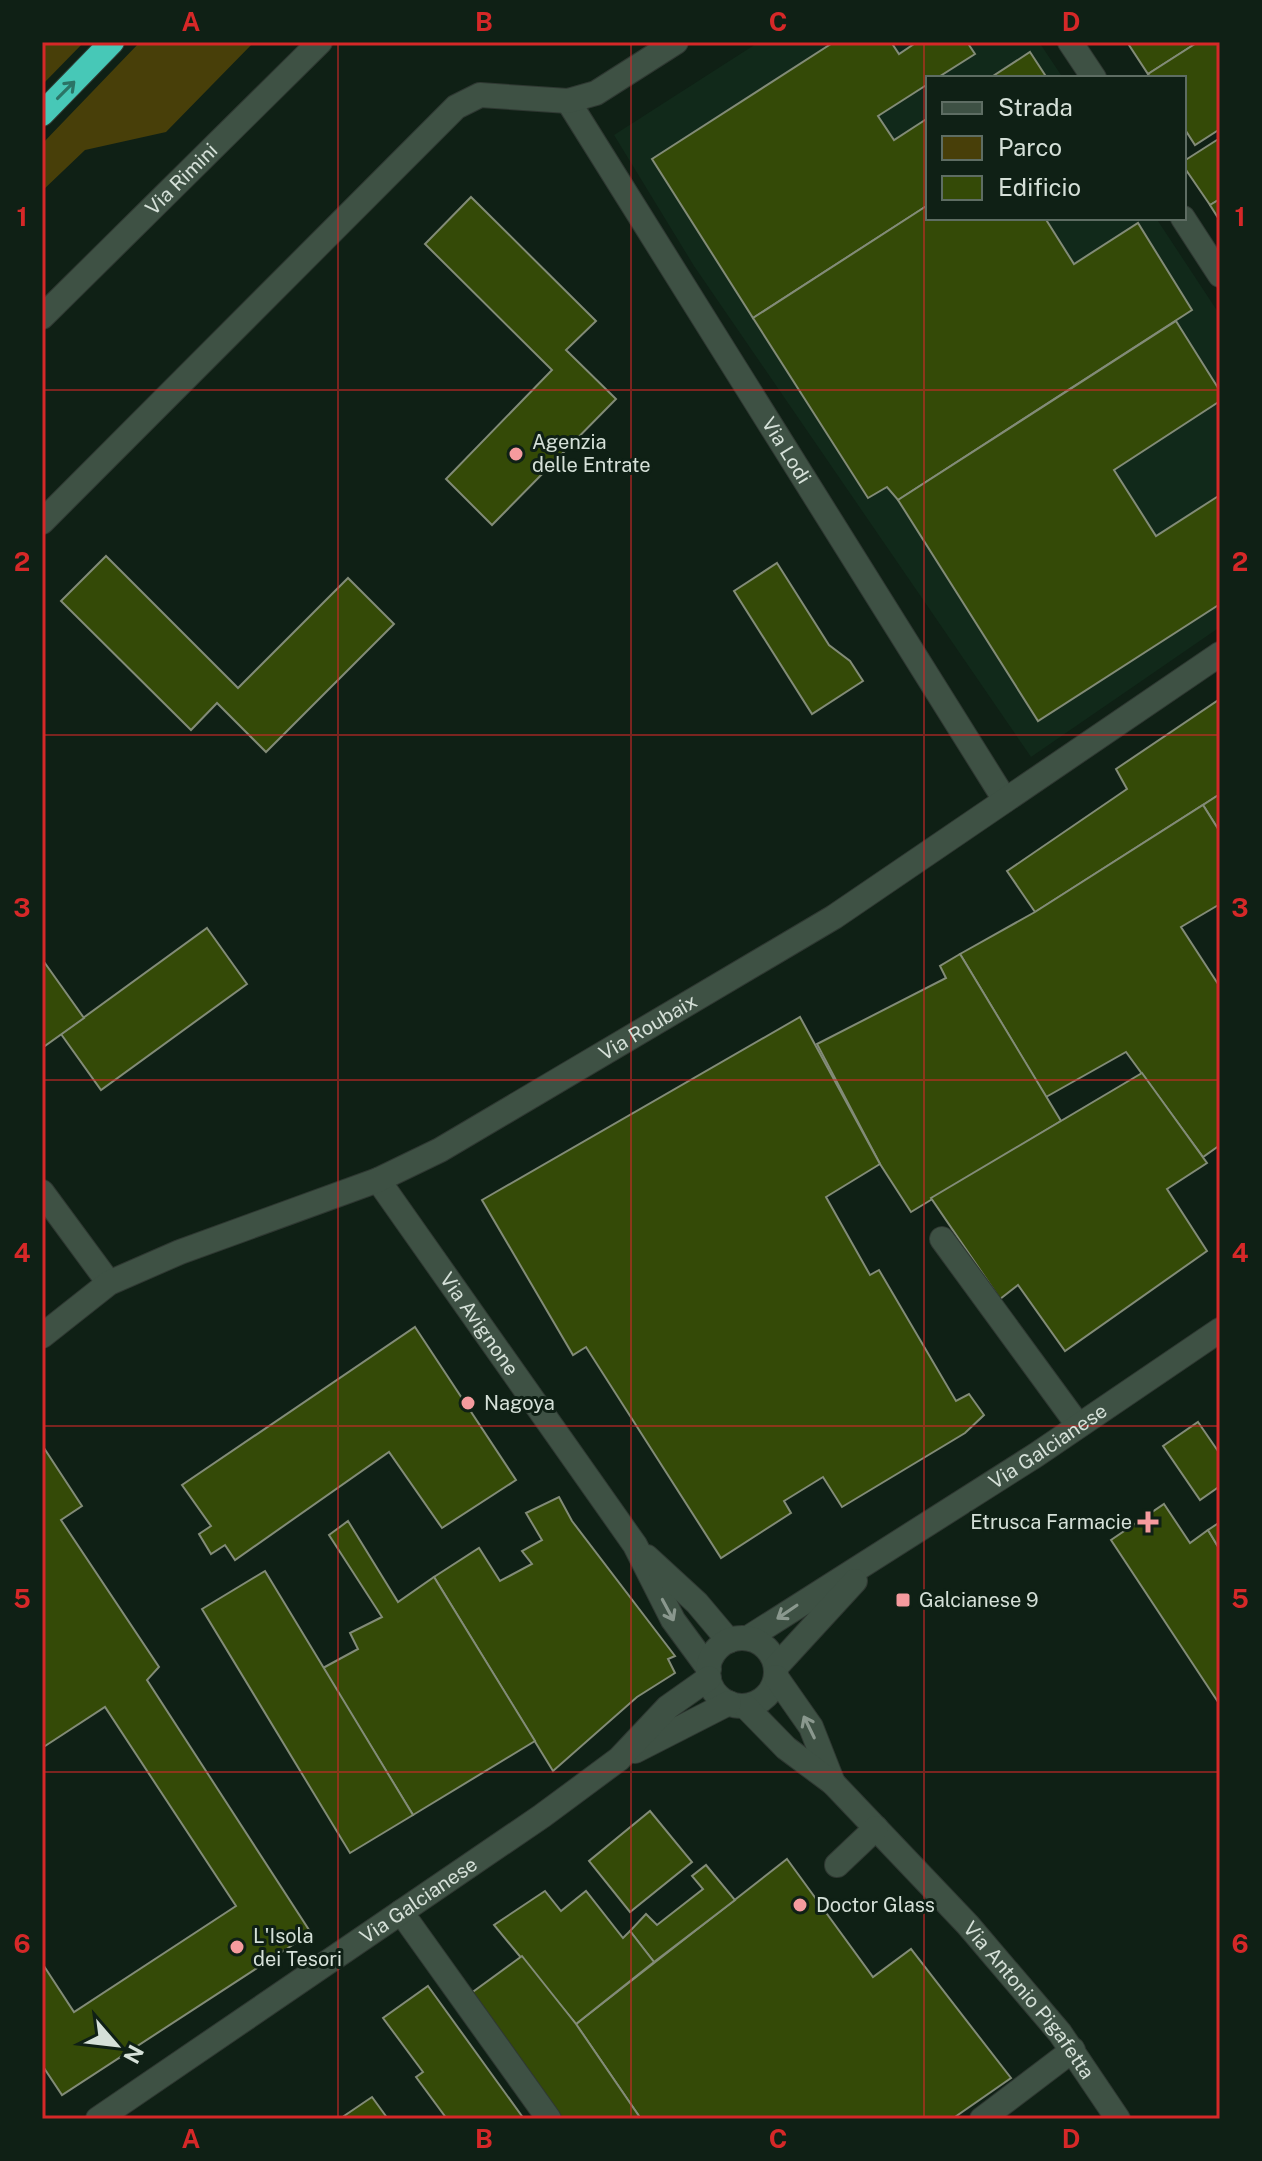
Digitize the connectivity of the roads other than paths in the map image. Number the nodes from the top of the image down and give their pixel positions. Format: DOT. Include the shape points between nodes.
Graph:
graph roads {
  1 [pos="112,42"];
  2 [pos="320,42"];
  3 [pos="676,42"];
  4 [pos="1070,42"];
  5 [pos="1093,76"];
  6 [pos="568,101"];
  7 [pos="42,114"];
  8 [pos="1184,220"];
  9 [pos="1220,275"];
  10 [pos="42,317"];
  11 [pos="42,522"];
  12 [pos="1220,654"];
  13 [pos="1005,800"];
  14 [pos="378,1180"];
  15 [pos="42,1192"];
  16 [pos="942,1239"];
  17 [pos="109,1283"];
  18 [pos="1220,1330"];
  19 [pos="42,1336"];
  20 [pos="1078,1425"];
  21 [pos="635,1545"];
  22 [pos="876,1559"];
  23 [pos="738,1640"];
  24 [pos="776,1672"];
  25 [pos="709,1674"];
  26 [pos="737,1704"];
  27 [pos="619,1759"];
  28 [pos="833,1783"];
  29 [pos="876,1828"];
  30 [pos="837,1865"];
  31 [pos="401,1912"];
  32 [pos="1073,2050"];
  33 [pos="98,2119"];
  34 [pos="549,2119"];
  35 [pos="982,2119"];
  36 [pos="1118,2119"];
  7 -- 1 [label="highway, one-way"];
  2 -- 10 [label="street, Via Rimini"];
  3 -- 6 [label="street" via="596,93"];
  4 -- 5 [label="street"];
  6 -- 11 [label="street" via="480,95 456,107"];
  6 -- 13 [label="street, Via Lodi"];
  8 -- 9 [label="street"];
  12 -- 13 [label="street, Via Roubaix"];
  13 -- 14 [label="street, Via Roubaix" via="834,917 440,1150"];
  14 -- 17 [label="street, Via Roubaix"];
  14 -- 21 [label="street, Via Avignone"];
  15 -- 17 [label="street"];
  16 -- 20 [label="street"];
  17 -- 19 [label="street, Via Roubaix"];
  18 -- 20 [label="street, Via Galcianese"];
  20 -- 22 [label="street, Via Galcianese"];
  21 -- 23 [label="street, Via Avignone"];
  21 -- 25 [label="street, Via Avignone, one-way" via="673,1620"];
  22 -- 23 [label="street, Via Galcianese, one-way"];
  22 -- 24 [label="street, Via Galcianese"];
  23 -- 24 [label="street" via="767,1648"];
  23 -- 25 [label="street, Via Galcianese" via="715,1652"];
  24 -- 26 [label="street, Via Galcianese" via="765,1696"];
  28 -- 24 [label="street, Via Antonio Pigafetta, one-way" via="811,1727"];
  25 -- 26 [label="street" via="713,1688"];
  25 -- 27 [label="street, Via Galcianese" via="668,1707"];
  26 -- 27 [label="street, Via Galcianese"];
  26 -- 28 [label="street, Via Antonio Pigafetta"];
  27 -- 31 [label="street, Via Galcianese"];
  28 -- 29 [label="street, Via Antonio Pigafetta"];
  29 -- 30 [label="street"];
  29 -- 32 [label="street, Via Antonio Pigafetta" via="968,1925"];
  31 -- 33 [label="street, Via Galcianese"];
  31 -- 34 [label="street"];
  32 -- 35 [label="street"];
  32 -- 36 [label="street, Via Antonio Pigafetta"];
}
